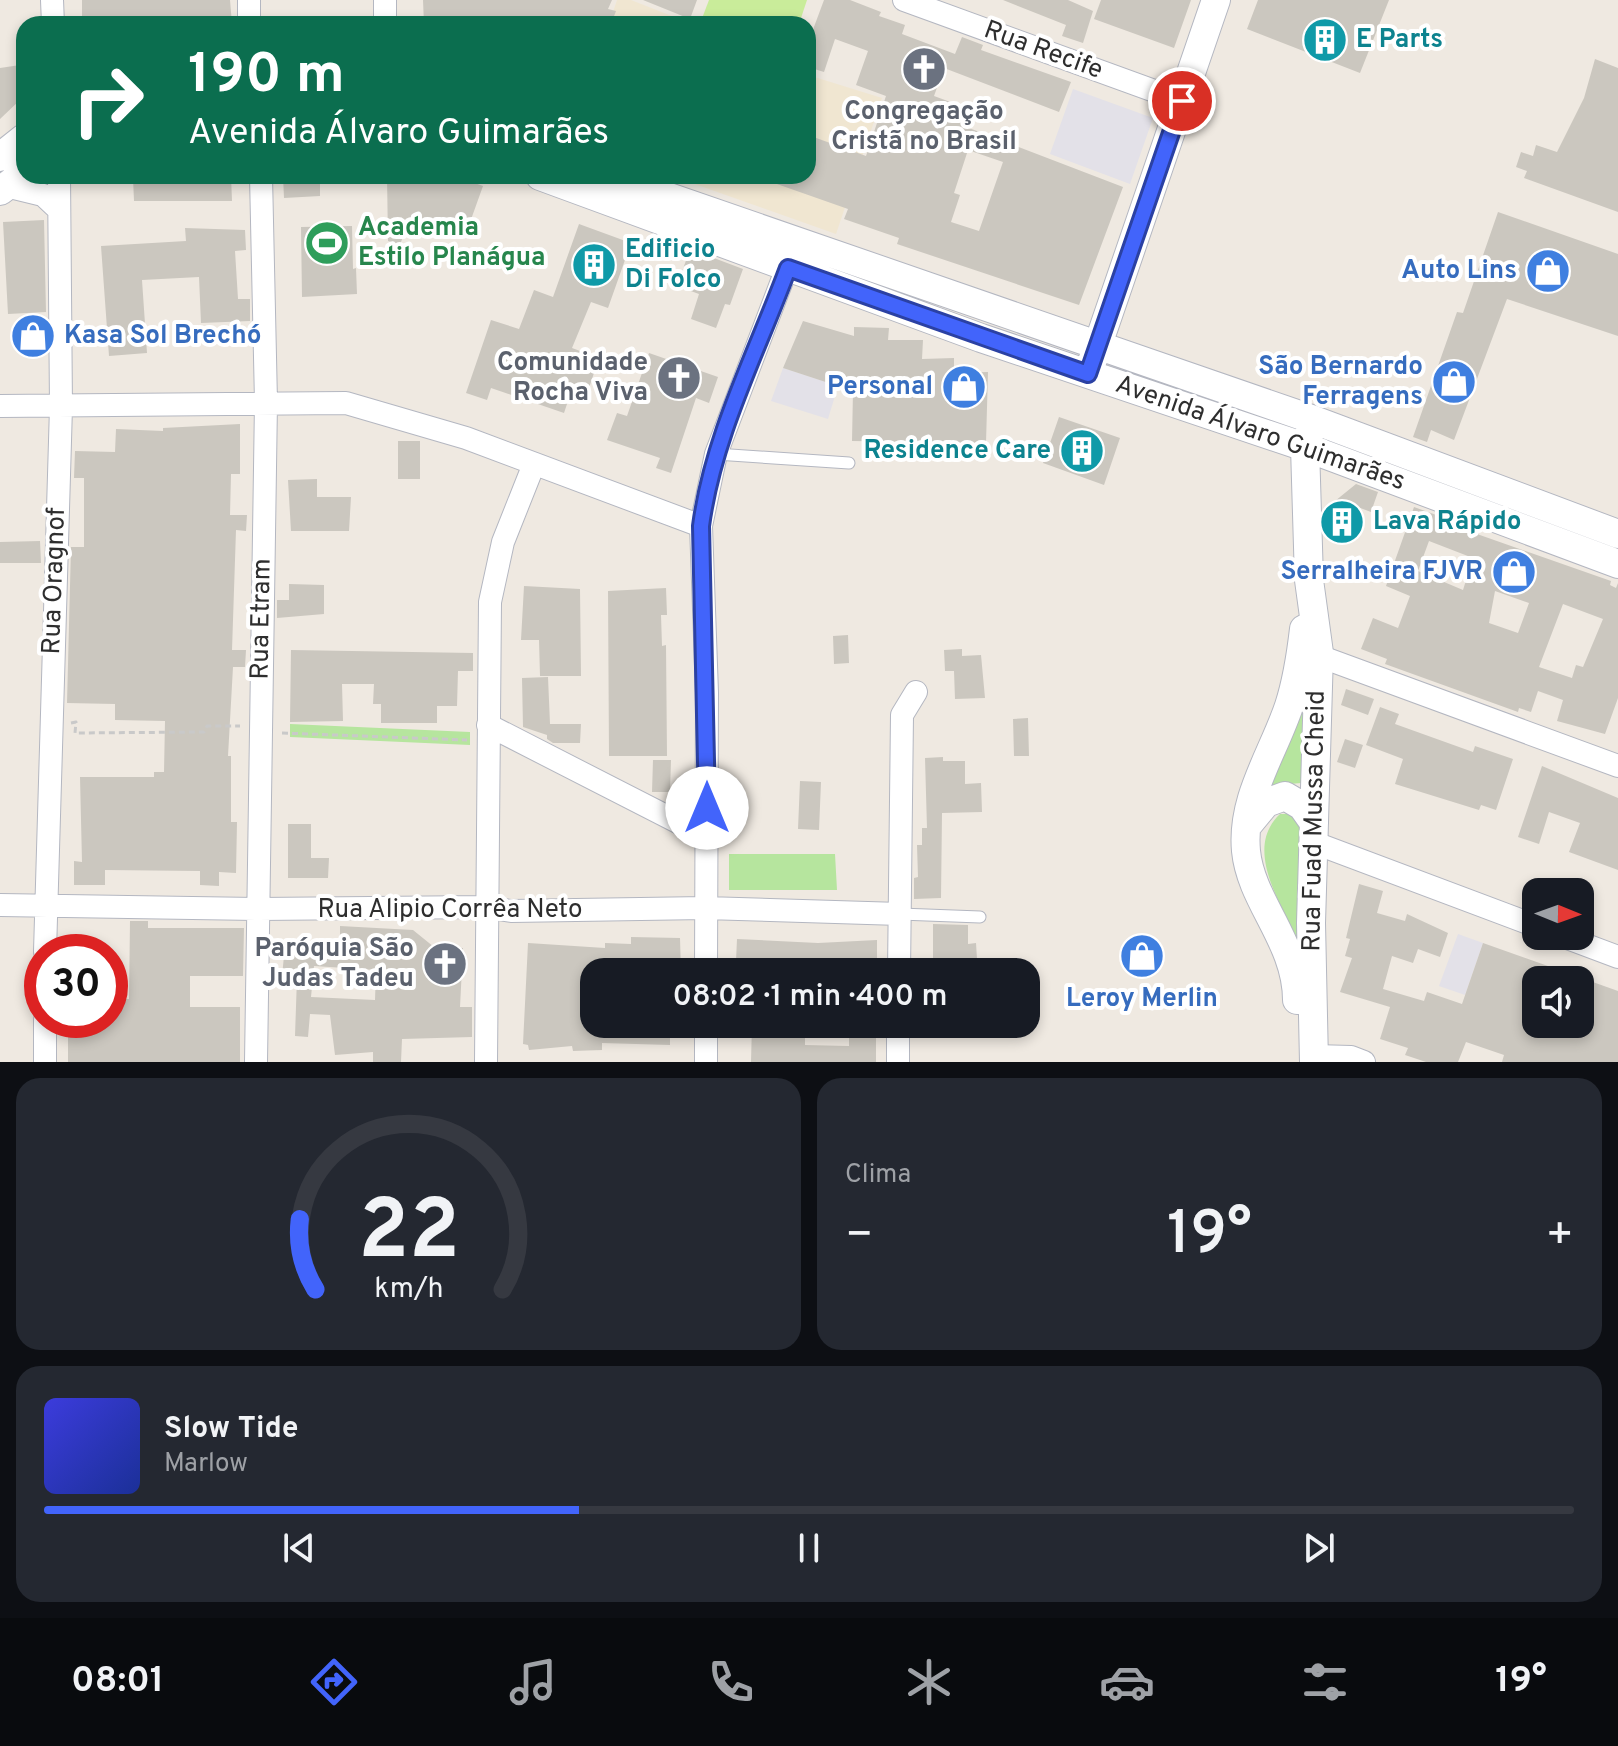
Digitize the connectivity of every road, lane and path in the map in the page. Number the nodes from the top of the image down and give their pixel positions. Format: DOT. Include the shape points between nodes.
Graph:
graph roads {
  1 [pos="904,0"];
  2 [pos="1216,0"];
  3 [pos="1182,101"];
  4 [pos="16,144"];
  5 [pos="0,157"];
  6 [pos="10,183"];
  7 [pos="59,184"];
  8 [pos="261,184"];
  9 [pos="565,184"];
  10 [pos="626,184"];
  11 [pos="59,210"];
  12 [pos="792,256"];
  13 [pos="933,305"];
  14 [pos="1098,346"];
  15 [pos="1088,374"];
  16 [pos="266,402"];
  17 [pos="0,406"];
  18 [pos="61,407"];
  19 [pos="1314,420"];
  20 [pos="1305,447"];
  21 [pos="716,454"];
  22 [pos="849,463"];
  23 [pos="534,464"];
  24 [pos="701,526"];
  25 [pos="1618,534"];
  26 [pos="1618,564"];
  27 [pos="1309,580"];
  28 [pos="1319,656"];
  29 [pos="916,692"];
  30 [pos="488,725"];
  31 [pos="260,726"];
  32 [pos="286,732"];
  33 [pos="69,737"];
  34 [pos="469,740"];
  35 [pos="1618,766"];
  36 [pos="1246,826"];
  37 [pos="1314,833"];
  38 [pos="707,837"];
  39 [pos="0,905"];
  40 [pos="44,905"];
  41 [pos="485,907"];
  42 [pos="705,908"];
  43 [pos="258,909"];
  44 [pos="900,914"];
  45 [pos="980,917"];
  46 [pos="1522,920"];
  47 [pos="45,934"];
  48 [pos="1594,948"];
  49 [pos="1618,957"];
  50 [pos="706,958"];
  51 [pos="899,958"];
  52 [pos="45,1038"];
  53 [pos="706,1038"];
  54 [pos="898,1038"];
  55 [pos="1308,1060"];
  56 [pos="45,1062"];
  57 [pos="256,1062"];
  58 [pos="486,1062"];
  59 [pos="706,1062"];
  60 [pos="898,1062"];
  61 [pos="1364,1062"];
  1 -- 3 [label="street, Rua Recife"];
  2 -- 3 [label="street"];
  3 -- 14 [label="street"];
  4 -- 5 [label="street"];
  6 -- 11 [label="street" via="43,195"];
  7 -- 11 [label="street, Rua Oragnof"];
  8 -- 16 [label="street, Rua Etram"];
  9 -- 12 [label="street, Avenida Álvaro Guimarães"];
  10 -- 12 [label="street, Avenida Álvaro Guimarães"];
  11 -- 18 [label="street, Rua Oragnof"];
  12 -- 13 [label="street, Avenida Álvaro Guimarães"];
  12 -- 21 [label="street"];
  13 -- 14 [label="street, Avenida Álvaro Guimarães"];
  13 -- 15 [label="street, Avenida Álvaro Guimarães"];
  14 -- 15 [label="street"];
  14 -- 19 [label="street, Avenida Álvaro Guimarães"];
  15 -- 20 [label="street, Avenida Álvaro Guimarães"];
  16 -- 18 [label="street"];
  16 -- 23 [label="street" via="346,403"];
  16 -- 31 [label="street, Rua Etram"];
  17 -- 18 [label="street"];
  18 -- 40 [label="street, Rua Oragnof"];
  19 -- 20 [label="street, Rua Fuad Mussa Cheid"];
  19 -- 25 [label="street, Avenida Álvaro Guimarães"];
  20 -- 26 [label="street, Avenida Álvaro Guimarães"];
  20 -- 27 [label="street, Rua Fuad Mussa Cheid"];
  21 -- 22 [label="lane"];
  21 -- 24 [label="street"];
  23 -- 24 [label="street"];
  23 -- 30 [label="street" via="493,577"];
  24 -- 38 [label="street"];
  27 -- 28 [label="street, Rua Fuad Mussa Cheid"];
  27 -- 36 [label="street, Rua Fuad Mussa Cheid" via="1296,681 1259,776"];
  28 -- 35 [label="street"];
  28 -- 37 [label="street, Rua Fuad Mussa Cheid"];
  29 -- 44 [label="street" via="902,715"];
  30 -- 38 [label="street"];
  30 -- 41 [label="street"];
  31 -- 33 [label="path" via="75,733 76,722 69,723"];
  31 -- 43 [label="street, Rua Etram"];
  32 -- 34 [label="path"];
  36 -- 37 [label="street" via="1266,803 1285,796 1302,806"];
  36 -- 55 [label="street, Rua Fuad Mussa Cheid" via="1250,867 1292,964"];
  37 -- 46 [label="street"];
  37 -- 55 [label="street, Rua Fuad Mussa Cheid"];
  38 -- 42 [label="street"];
  39 -- 40 [label="street, Rua Alipio Corrêa Neto"];
  40 -- 43 [label="street, Rua Alipio Corrêa Neto"];
  40 -- 47 [label="street, Rua Oragnof"];
  41 -- 42 [label="street, Rua Alipio Corrêa Neto"];
  41 -- 43 [label="street, Rua Alipio Corrêa Neto"];
  41 -- 58 [label="street"];
  42 -- 44 [label="street, Rua Alipio Corrêa Neto"];
  42 -- 50 [label="street"];
  43 -- 57 [label="street, Rua Etram"];
  44 -- 45 [label="lane"];
  44 -- 51 [label="street"];
  48 -- 49 [label="street"];
  52 -- 56 [label="street"];
  53 -- 59 [label="street"];
  54 -- 60 [label="street"];
  55 -- 61 [label="street" via="1351,1057"];
}
